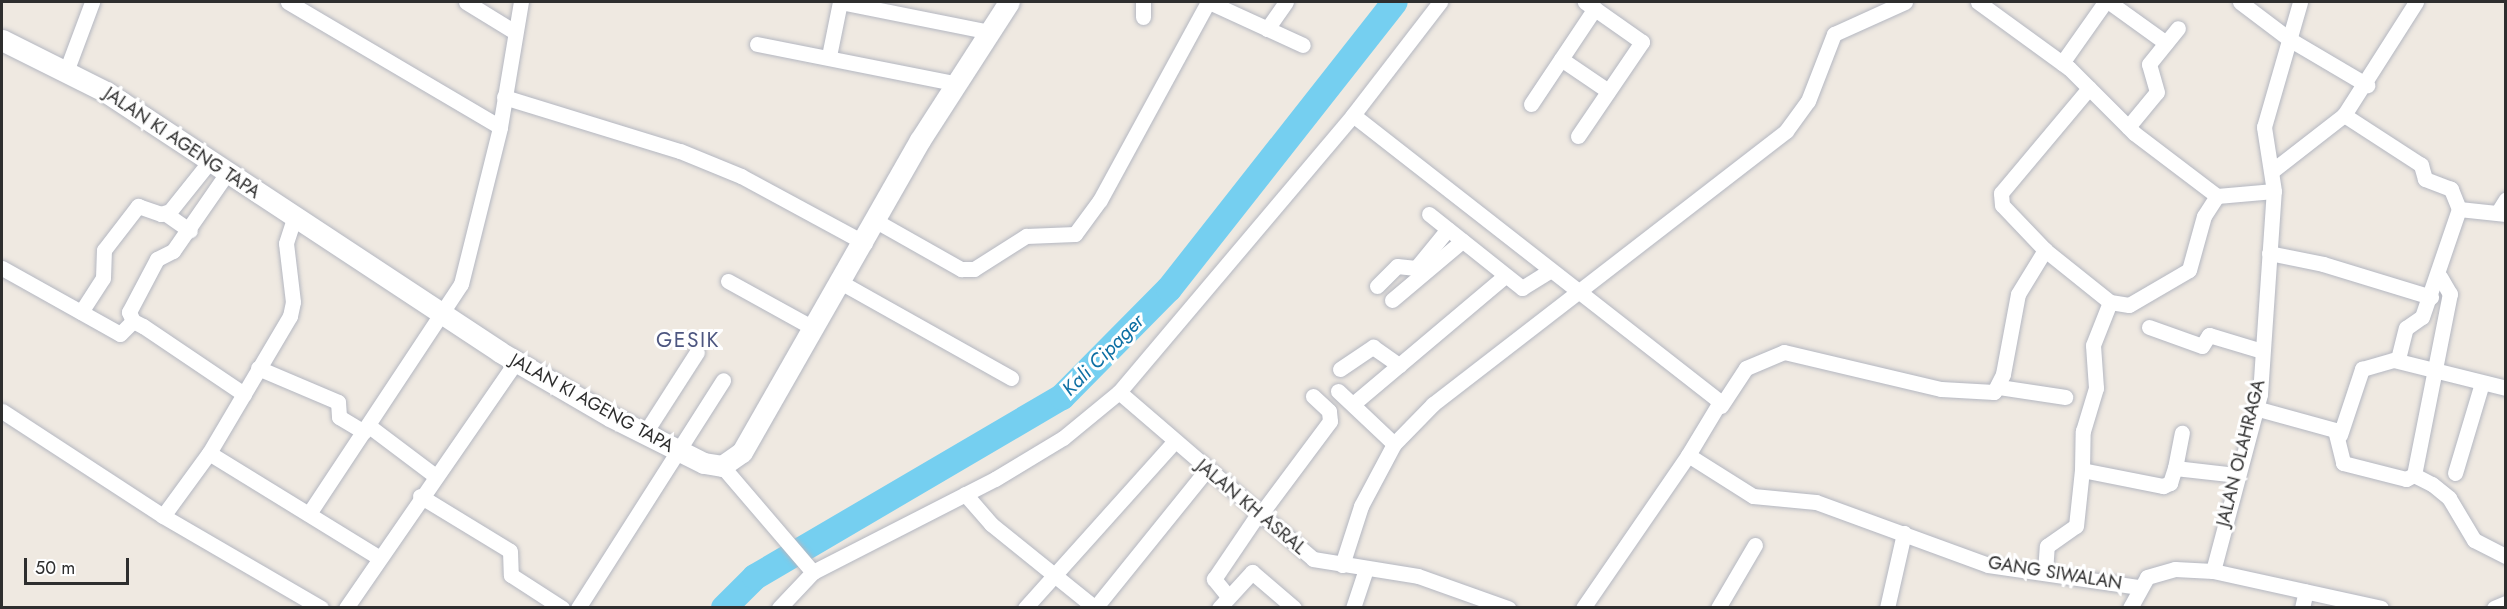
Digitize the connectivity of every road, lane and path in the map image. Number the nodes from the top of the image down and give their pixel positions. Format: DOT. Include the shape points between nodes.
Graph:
graph roads {
  1 [pos="92,2"];
  2 [pos="288,2"];
  3 [pos="466,2"];
  4 [pos="521,2"];
  5 [pos="840,2"];
  6 [pos="1009,2"];
  7 [pos="1143,2"];
  8 [pos="1208,2"];
  9 [pos="1286,2"];
  10 [pos="1440,2"];
  11 [pos="1905,2"];
  12 [pos="1978,2"];
  13 [pos="2104,2"];
  14 [pos="2109,2"];
  15 [pos="2240,2"];
  16 [pos="2300,2"];
  17 [pos="2416,2"];
  18 [pos="1590,5"];
  19 [pos="1143,17"];
  20 [pos="2178,28"];
  21 [pos="1268,29"];
  22 [pos="986,31"];
  23 [pos="515,32"];
  24 [pos="2289,39"];
  25 [pos="2,40"];
  26 [pos="2166,43"];
  27 [pos="757,44"];
  28 [pos="1304,45"];
  29 [pos="830,56"];
  30 [pos="1562,59"];
  31 [pos="2062,63"];
  32 [pos="67,69"];
  33 [pos="954,83"];
  34 [pos="2367,85"];
  35 [pos="2089,88"];
  36 [pos="1608,91"];
  37 [pos="504,97"];
  38 [pos="1531,104"];
  39 [pos="1353,115"];
  40 [pos="2344,116"];
  41 [pos="500,127"];
  42 [pos="2128,127"];
  43 [pos="1578,136"];
  44 [pos="219,167"];
  45 [pos="2272,171"];
  46 [pos="2274,191"];
  47 [pos="2217,196"];
  48 [pos="2503,208"];
  49 [pos="2459,209"];
  50 [pos="166,214"];
  51 [pos="1430,214"];
  52 [pos="294,219"];
  53 [pos="876,221"];
  54 [pos="1448,229"];
  55 [pos="190,231"];
  56 [pos="1462,241"];
  57 [pos="865,243"];
  58 [pos="2045,250"];
  59 [pos="2269,254"];
  60 [pos="1397,266"];
  61 [pos="2,268"];
  62 [pos="1549,271"];
  63 [pos="1505,276"];
  64 [pos="2440,277"];
  65 [pos="728,281"];
  66 [pos="1414,281"];
  67 [pos="842,283"];
  68 [pos="1377,286"];
  69 [pos="1575,291"];
  70 [pos="2432,297"];
  71 [pos="1392,300"];
  72 [pos="2110,302"];
  73 [pos="81,312"];
  74 [pos="442,312"];
  75 [pos="133,321"];
  76 [pos="2149,327"];
  77 [pos="813,328"];
  78 [pos="2262,351"];
  79 [pos="697,352"];
  80 [pos="2394,360"];
  81 [pos="516,362"];
  82 [pos="1399,365"];
  83 [pos="258,368"];
  84 [pos="1340,369"];
  85 [pos="2431,371"];
  86 [pos="1011,378"];
  87 [pos="723,380"];
  88 [pos="2482,383"];
  89 [pos="1999,387"];
  90 [pos="2505,388"];
  91 [pos="1338,391"];
  92 [pos="1119,392"];
  93 [pos="244,394"];
  94 [pos="1313,396"];
  95 [pos="2065,397"];
  96 [pos="1353,404"];
  97 [pos="1721,406"];
  98 [pos="2255,408"];
  99 [pos="2,411"];
  100 [pos="367,429"];
  101 [pos="645,433"];
  102 [pos="2182,434"];
  103 [pos="2340,435"];
  104 [pos="1174,442"];
  105 [pos="1394,444"];
  106 [pos="677,450"];
  107 [pos="209,453"];
  108 [pos="1688,455"];
  109 [pos="722,466"];
  110 [pos="1208,468"];
  111 [pos="2175,468"];
  112 [pos="2082,470"];
  113 [pos="2455,473"];
  114 [pos="434,475"];
  115 [pos="2236,475"];
  116 [pos="2414,475"];
  117 [pos="965,494"];
  118 [pos="420,496"];
  119 [pos="310,512"];
  120 [pos="1259,514"];
  121 [pos="164,516"];
  122 [pos="1904,533"];
  123 [pos="1755,545"];
  124 [pos="2505,556"];
  125 [pos="378,557"];
  126 [pos="1342,565"];
  127 [pos="811,569"];
  128 [pos="1366,569"];
  129 [pos="2213,571"];
  130 [pos="2045,572"];
  131 [pos="1052,576"];
  132 [pos="2139,586"];
  133 [pos="2306,591"];
  134 [pos="1223,601"];
  135 [pos="2505,603"];
  136 [pos="782,607"];
  137 [pos="321,608"];
  138 [pos="346,608"];
  139 [pos="562,608"];
  140 [pos="578,608"];
  141 [pos="1025,608"];
  142 [pos="1095,608"];
  143 [pos="1294,608"];
  144 [pos="1353,608"];
  145 [pos="1508,608"];
  146 [pos="1583,608"];
  147 [pos="1718,608"];
  148 [pos="1887,608"];
  149 [pos="2130,608"];
  150 [pos="2302,608"];
  151 [pos="2381,608"];
  152 [pos="2494,608"];
  1 -- 32 [label="street"];
  2 -- 41 [label="street"];
  3 -- 23 [label="street"];
  4 -- 23 [label="street"];
  5 -- 22 [label="street"];
  5 -- 29 [label="street"];
  6 -- 22 [label="street"];
  7 -- 19 [label="street"];
  8 -- 21 [label="street"];
  8 -- 53 [label="street" via="1100,200 1075,234 1040,232 974,269 961,269"];
  9 -- 21 [label="street"];
  10 -- 39 [label="street"];
  11 -- 69 [label="street" via="1834,34 1820,60 1808,101 1786,131"];
  12 -- 31 [label="street"];
  13 -- 31 [label="street"];
  14 -- 26 [label="street"];
  15 -- 24 [label="street"];
  16 -- 24 [label="street, JALAN OLAHRAGA"];
  17 -- 34 [label="street"];
  18 -- 30 [label="street"];
  18 -- 36 [label="street" via="1641,38"];
  20 -- 26 [label="street"];
  21 -- 28 [label="street"];
  22 -- 33 [label="street"];
  23 -- 37 [label="street"];
  24 -- 34 [label="street"];
  24 -- 45 [label="street, JALAN OLAHRAGA" via="2265,112"];
  25 -- 32 [label="street, JALAN KI AGENG TAPA"];
  26 -- 42 [label="street" via="2149,64 2157,92"];
  27 -- 29 [label="street"];
  29 -- 33 [label="street"];
  30 -- 36 [label="street"];
  30 -- 38 [label="street"];
  31 -- 35 [label="street"];
  32 -- 44 [label="street, JALAN KI AGENG TAPA"];
  33 -- 53 [label="street"];
  34 -- 40 [label="street"];
  35 -- 42 [label="street"];
  35 -- 58 [label="street" via="2001,193 2002,205"];
  36 -- 43 [label="street"];
  37 -- 41 [label="street"];
  37 -- 57 [label="street" via="680,151 741,176"];
  39 -- 62 [label="street"];
  39 -- 92 [label="street"];
  40 -- 45 [label="street"];
  40 -- 49 [label="street" via="2421,165 2425,179 2451,189"];
  41 -- 74 [label="street" via="464,276"];
  42 -- 47 [label="street"];
  44 -- 50 [label="street"];
  44 -- 52 [label="street, JALAN KI AGENG TAPA"];
  44 -- 55 [label="street"];
  45 -- 46 [label="street, JALAN OLAHRAGA"];
  46 -- 47 [label="street"];
  46 -- 59 [label="street, JALAN OLAHRAGA"];
  47 -- 72 [label="street" via="2204,216 2189,270 2129,305"];
  48 -- 49 [label="street"];
  49 -- 64 [label="street"];
  50 -- 55 [label="street"];
  50 -- 73 [label="street" via="140,205 135,209 104,250 103,278"];
  51 -- 54 [label="street"];
  52 -- 74 [label="street, JALAN KI AGENG TAPA"];
  52 -- 83 [label="street" via="286,243 293,302"];
  53 -- 57 [label="street"];
  54 -- 56 [label="street"];
  54 -- 60 [label="street" via="1416,268"];
  55 -- 75 [label="street" via="173,251 157,260 129,312"];
  56 -- 63 [label="street"];
  56 -- 66 [label="street"];
  57 -- 67 [label="street"];
  58 -- 72 [label="street"];
  58 -- 89 [label="street" via="2018,294"];
  59 -- 70 [label="street" via="2323,264"];
  59 -- 78 [label="street, JALAN OLAHRAGA"];
  60 -- 66 [label="street"];
  60 -- 68 [label="street"];
  61 -- 73 [label="street"];
  62 -- 63 [label="street" via="1522,288"];
  62 -- 69 [label="street"];
  63 -- 82 [label="street"];
  64 -- 70 [label="street"];
  64 -- 85 [label="street" via="2450,294"];
  65 -- 77 [label="street"];
  66 -- 71 [label="street"];
  67 -- 77 [label="street"];
  67 -- 86 [label="street"];
  69 -- 97 [label="street"];
  69 -- 105 [label="street" via="1433,404"];
  70 -- 80 [label="street" via="2421,318 2407,326 2401,356"];
  72 -- 112 [label="street" via="2094,339 2096,388 2083,431"];
  73 -- 75 [label="street" via="120,334"];
  74 -- 81 [label="street, JALAN KI AGENG TAPA"];
  74 -- 100 [label="street"];
  75 -- 93 [label="street" via="186,350"];
  76 -- 78 [label="street" via="2202,346 2208,335"];
  77 -- 109 [label="street" via="742,452"];
  78 -- 98 [label="street, JALAN OLAHRAGA"];
  79 -- 101 [label="street"];
  80 -- 85 [label="street"];
  80 -- 103 [label="street" via="2362,369"];
  81 -- 101 [label="street, JALAN KI AGENG TAPA"];
  81 -- 114 [label="street"];
  82 -- 84 [label="street" via="1373,347"];
  82 -- 96 [label="street"];
  83 -- 93 [label="street"];
  83 -- 100 [label="street" via="338,402 339,417"];
  85 -- 88 [label="street"];
  85 -- 116 [label="street"];
  87 -- 106 [label="street"];
  88 -- 90 [label="street"];
  88 -- 113 [label="street"];
  89 -- 95 [label="street"];
  89 -- 97 [label="street" via="1988,394 1941,389 1784,352 1746,369"];
  91 -- 96 [label="street"];
  92 -- 104 [label="street, JALAN KH ASRAL"];
  92 -- 117 [label="street" via="1063,438"];
  93 -- 107 [label="street"];
  94 -- 120 [label="street" via="1329,411 1330,421"];
  96 -- 105 [label="street"];
  97 -- 108 [label="street"];
  98 -- 103 [label="street" via="2325,426"];
  98 -- 115 [label="street, JALAN OLAHRAGA"];
  99 -- 121 [label="street"];
  100 -- 114 [label="street"];
  100 -- 119 [label="street"];
  101 -- 106 [label="street, JALAN KI AGENG TAPA"];
  102 -- 111 [label="street"];
  103 -- 116 [label="street" via="2343,463 2406,479"];
  104 -- 110 [label="street, JALAN KH ASRAL"];
  104 -- 131 [label="street"];
  105 -- 126 [label="street" via="1361,506"];
  106 -- 109 [label="street, JALAN KI AGENG TAPA"];
  106 -- 140 [label="street"];
  107 -- 119 [label="street"];
  107 -- 121 [label="street"];
  108 -- 122 [label="street, GANG SIWALAN" via="1753,496 1816,502"];
  108 -- 146 [label="street"];
  109 -- 127 [label="street"];
  110 -- 120 [label="street, JALAN KH ASRAL"];
  110 -- 142 [label="street"];
  111 -- 112 [label="street" via="2170,483 2163,486"];
  111 -- 115 [label="street"];
  112 -- 130 [label="street" via="2076,526 2047,546"];
  114 -- 118 [label="street"];
  115 -- 129 [label="street, JALAN OLAHRAGA"];
  116 -- 124 [label="street" via="2449,498 2453,514 2484,549"];
  117 -- 127 [label="street"];
  117 -- 131 [label="street"];
  118 -- 125 [label="street"];
  118 -- 139 [label="street" via="510,551 511,575"];
  119 -- 125 [label="street"];
  120 -- 126 [label="street, JALAN KH ASRAL" via="1313,559"];
  120 -- 134 [label="street" via="1214,579"];
  121 -- 137 [label="street"];
  122 -- 130 [label="street, GANG SIWALAN" via="1989,565"];
  122 -- 148 [label="street"];
  123 -- 147 [label="street"];
  125 -- 138 [label="street"];
  126 -- 128 [label="street, JALAN KH ASRAL"];
  127 -- 136 [label="street"];
  128 -- 144 [label="street"];
  128 -- 145 [label="street, JALAN KH ASRAL" via="1418,576"];
  129 -- 132 [label="street" via="2160,572"];
  129 -- 133 [label="street"];
  130 -- 132 [label="street, GANG SIWALAN"];
  131 -- 141 [label="street"];
  131 -- 142 [label="street"];
  132 -- 149 [label="street"];
  133 -- 150 [label="street"];
  133 -- 151 [label="street"];
  134 -- 143 [label="street" via="1252,572"];
  135 -- 152 [label="street"];
}
